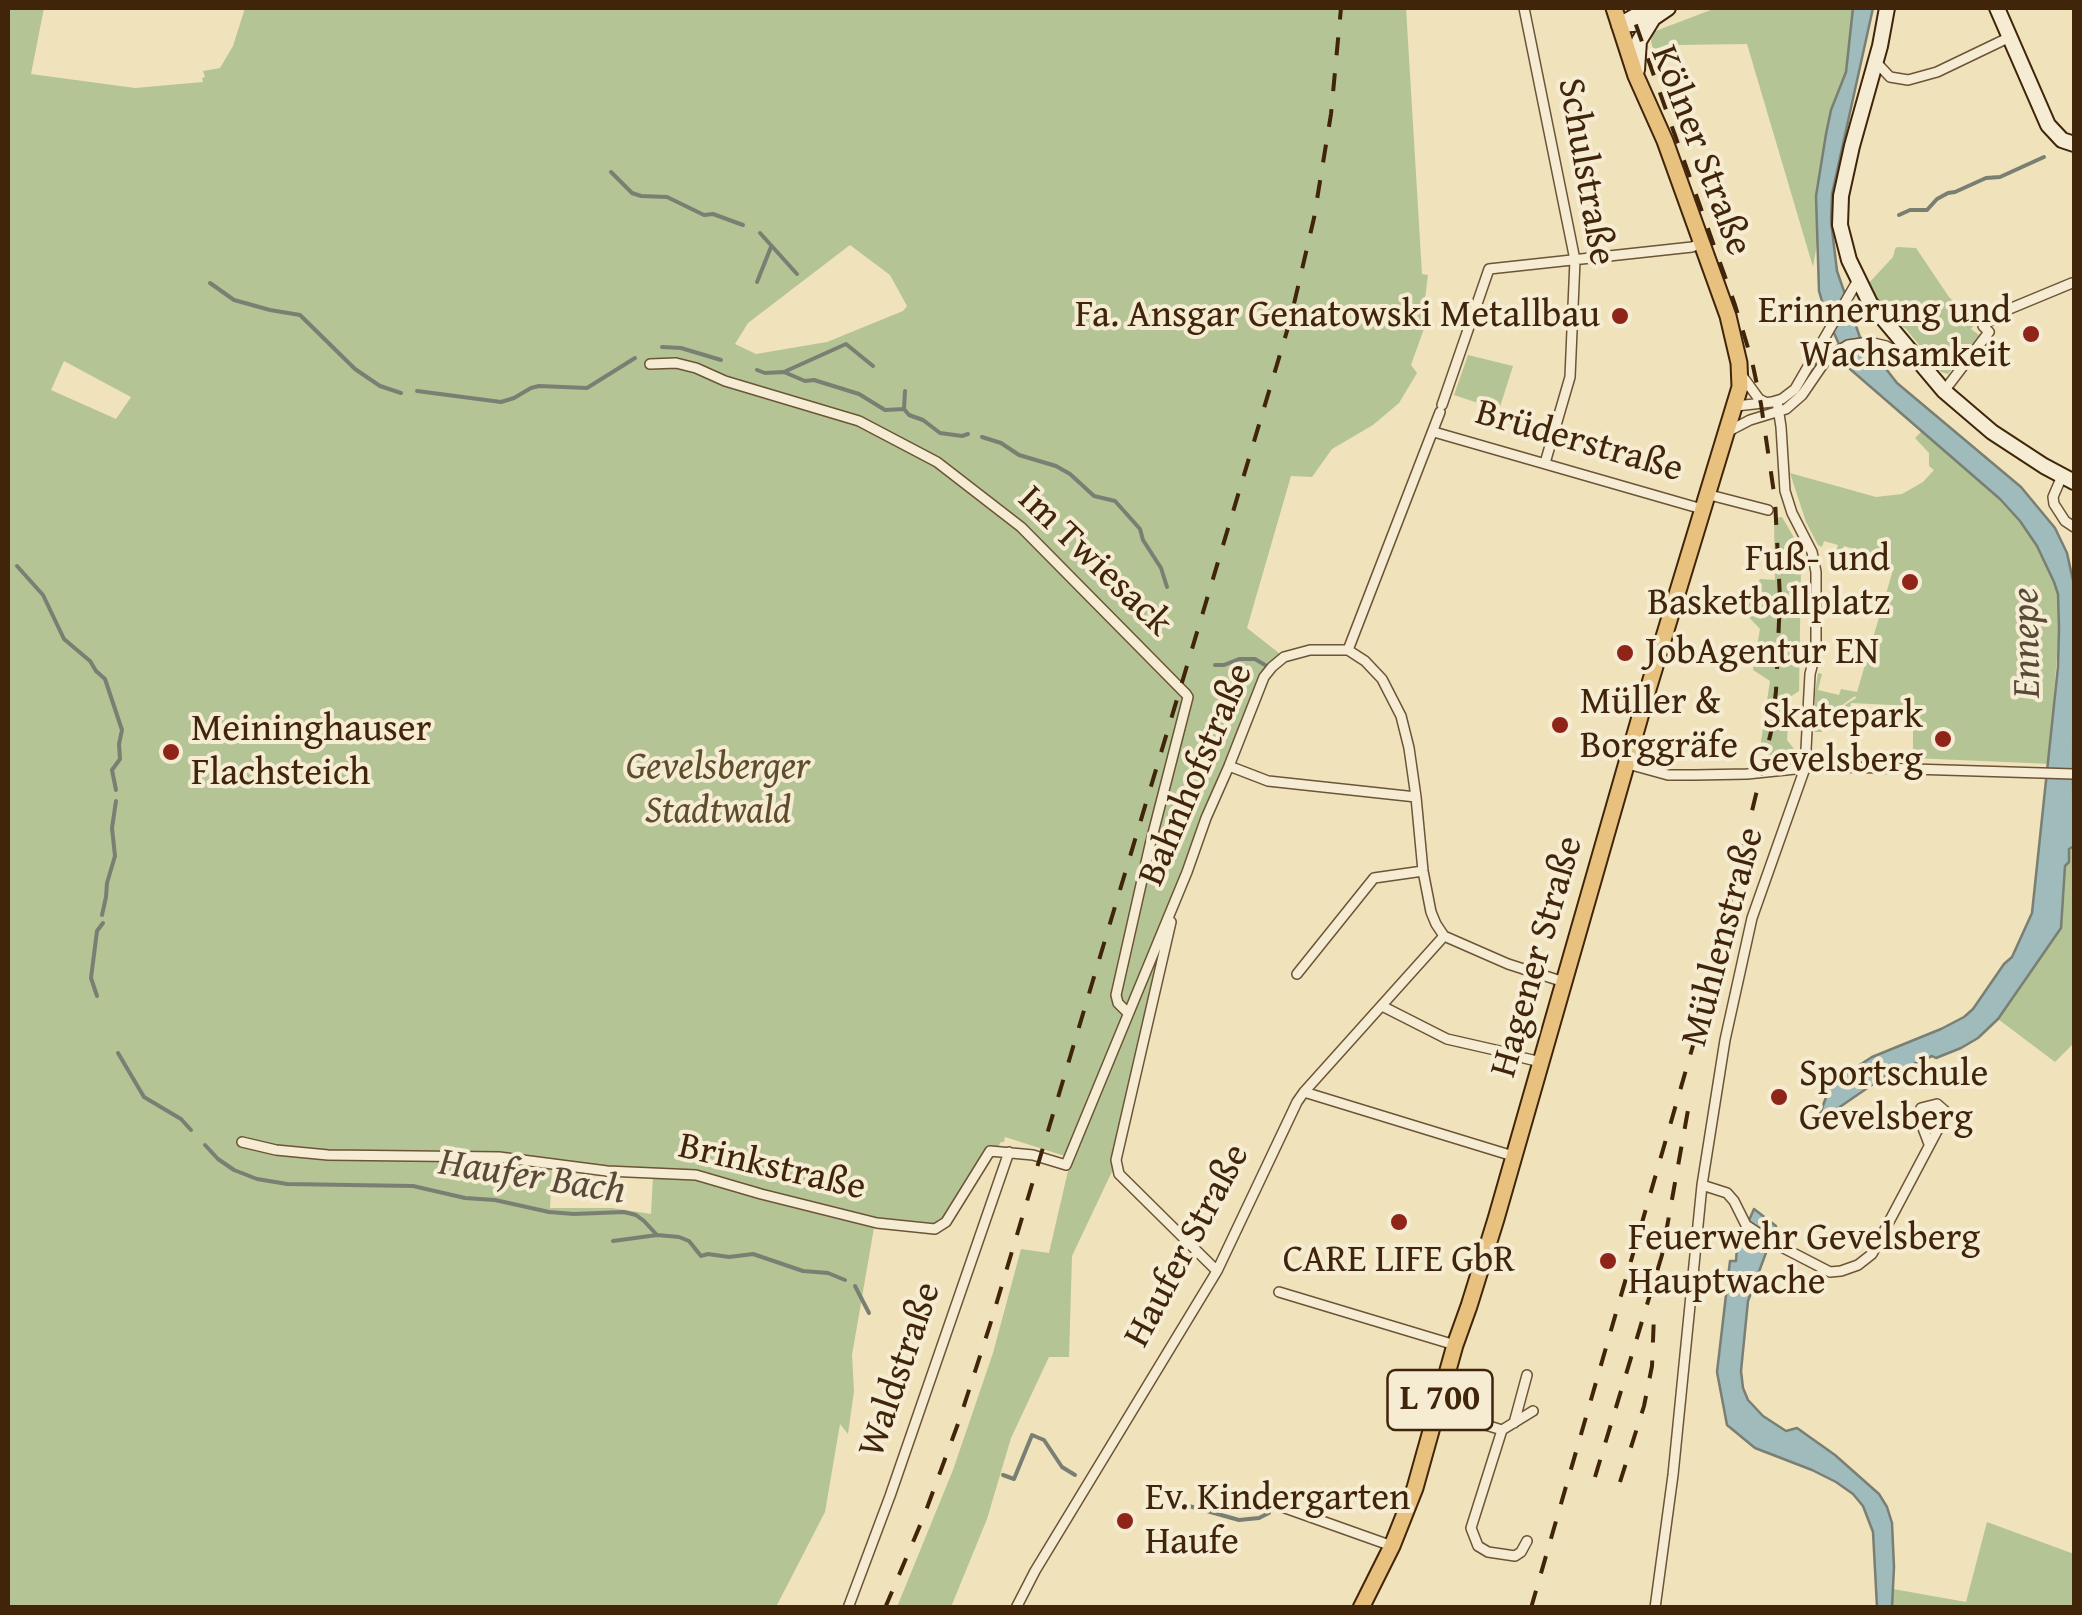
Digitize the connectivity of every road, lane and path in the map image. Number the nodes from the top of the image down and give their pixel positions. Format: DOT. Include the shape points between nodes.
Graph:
graph roads {
  1 [pos="1524,8"];
  2 [pos="1614,8"];
  3 [pos="1887,8"];
  4 [pos="1997,8"];
  5 [pos="1651,11"];
  6 [pos="1619,25"];
  7 [pos="2010,37"];
  8 [pos="1876,62"];
  9 [pos="1636,76"];
  10 [pos="2070,140"];
  11 [pos="1702,242"];
  12 [pos="1575,260"];
  13 [pos="1858,280"];
  14 [pos="2072,282"];
  15 [pos="1728,316"];
  16 [pos="650,364"];
  17 [pos="1919,364"];
  18 [pos="1740,373"];
  19 [pos="1944,391"];
  20 [pos="1772,402"];
  21 [pos="1736,406"];
  22 [pos="1779,412"];
  23 [pos="1434,432"];
  24 [pos="1727,432"];
  25 [pos="1544,464"];
  26 [pos="2068,479"];
  27 [pos="1704,502"];
  28 [pos="1768,510"];
  29 [pos="2074,527"];
  30 [pos="1348,650"];
  31 [pos="1628,764"];
  32 [pos="1229,766"];
  33 [pos="1805,768"];
  34 [pos="2074,774"];
  35 [pos="1416,798"];
  36 [pos="1423,871"];
  37 [pos="1177,895"];
  38 [pos="1444,936"];
  39 [pos="1297,974"];
  40 [pos="1564,982"];
  41 [pos="1382,1006"];
  42 [pos="1128,1013"];
  43 [pos="1504,1052"];
  44 [pos="1304,1092"];
  45 [pos="242,1142"];
  46 [pos="1930,1144"];
  47 [pos="1008,1152"];
  48 [pos="1513,1156"];
  49 [pos="1702,1185"];
  50 [pos="1217,1271"];
  51 [pos="1280,1292"];
  52 [pos="1454,1345"];
  53 [pos="1528,1375"];
  54 [pos="1437,1410"];
  55 [pos="1533,1412"];
  56 [pos="1514,1423"];
  57 [pos="1502,1430"];
  58 [pos="1274,1504"];
  59 [pos="1527,1541"];
  60 [pos="1392,1546"];
  61 [pos="848,1608"];
  62 [pos="1016,1608"];
  63 [pos="1361,1608"];
  64 [pos="1655,1608"];
  1 -- 12 [label="street, Schulstraße"];
  2 -- 6 [label="main road, Kölner Straße / L 700"];
  3 -- 8 [label="main road"];
  4 -- 7 [label="main road"];
  5 -- 6 [label="main road" via="1636,25"];
  5 -- 9 [label="main road"];
  6 -- 9 [label="main road, Kölner Straße / L 700"];
  7 -- 8 [label="street" via="1908,80 1890,77"];
  7 -- 10 [label="main road" via="2048,124"];
  8 -- 13 [label="main road" via="1841,196 1840,225"];
  9 -- 11 [label="main road, Kölner Straße / L 700"];
  11 -- 12 [label="street"];
  11 -- 15 [label="main road, Kölner Straße / L 700"];
  12 -- 23 [label="street" via="1489,269"];
  12 -- 25 [label="street, Schulstraße" via="1570,377"];
  13 -- 17 [label="main road"];
  13 -- 20 [label="street" via="1795,389"];
  14 -- 19 [label="street" via="1983,326 1989,332"];
  15 -- 18 [label="main road, Hagener Straße / L 700"];
  16 -- 42 [label="street, Im Twiesack" via="696,368 859,421 937,462 1021,527 1186,694 1116,995"];
  17 -- 19 [label="main road"];
  17 -- 22 [label="street" via="1886,346 1848,345 1821,364 1802,395"];
  18 -- 20 [label="street" via="1760,399"];
  18 -- 21 [label="main road, Hagener Straße / L 700"];
  19 -- 26 [label="main road" via="1992,432"];
  20 -- 21 [label="street"];
  20 -- 22 [label="street, Mühlenstraße"];
  21 -- 24 [label="main road, Hagener Straße / L 700"];
  22 -- 24 [label="street"];
  22 -- 33 [label="street, Mühlenstraße" via="1785,492 1816,572"];
  23 -- 25 [label="street, Brüderstraße"];
  23 -- 30 [label="street, Brüderstraße"];
  24 -- 27 [label="main road, Hagener Straße / L 700"];
  25 -- 27 [label="street, Brüderstraße"];
  26 -- 29 [label="street" via="2053,498"];
  27 -- 28 [label="street, Brüderstraße"];
  27 -- 31 [label="main road, Hagener Straße / L 700"];
  30 -- 32 [label="street, Bahnhofstraße" via="1302,652 1272,667"];
  30 -- 35 [label="street" via="1374,669 1401,716"];
  31 -- 33 [label="street" via="1695,776"];
  31 -- 40 [label="main road, Hagener Straße / L 700"];
  32 -- 35 [label="street" via="1268,781"];
  32 -- 37 [label="street, Bahnhofstraße"];
  33 -- 34 [label="street"];
  33 -- 49 [label="street, Mühlenstraße" via="1752,918"];
  35 -- 36 [label="street"];
  36 -- 38 [label="street"];
  36 -- 39 [label="street" via="1374,878"];
  37 -- 42 [label="street, Bahnhofstraße"];
  37 -- 50 [label="street" via="1116,1160 1119,1174"];
  38 -- 40 [label="street"];
  38 -- 41 [label="street, Haufer Straße"];
  40 -- 48 [label="main road, Hagener Straße / L 700" via="1532,1060"];
  41 -- 43 [label="street" via="1447,1038"];
  41 -- 44 [label="street, Haufer Straße"];
  42 -- 47 [label="street, Bahnhofstraße" via="1066,1165"];
  44 -- 48 [label="street"];
  44 -- 50 [label="street, Haufer Straße"];
  45 -- 47 [label="street, Brinkstraße" via="328,1156 499,1157 696,1174 877,1223 935,1229 951,1215 990,1150"];
  46 -- 49 [label="street" via="1872,1254 1841,1272 1770,1241 1746,1224 1727,1193"];
  47 -- 61 [label="street, Waldstraße"];
  48 -- 52 [label="main road, Hagener Straße / L 700"];
  49 -- 64 [label="street, Mühlenstraße"];
  50 -- 62 [label="street, Haufer Straße"];
  51 -- 52 [label="street"];
  52 -- 54 [label="main road, Hagener Straße / L 700"];
  53 -- 56 [label="street"];
  54 -- 57 [label="street"];
  54 -- 60 [label="main road, Hagener Straße / L 700"];
  55 -- 56 [label="street"];
  56 -- 57 [label="street"];
  57 -- 59 [label="street" via="1470,1528 1488,1552 1515,1556"];
  58 -- 60 [label="street"];
  60 -- 63 [label="main road, Hagener Straße / L 700"];
}
